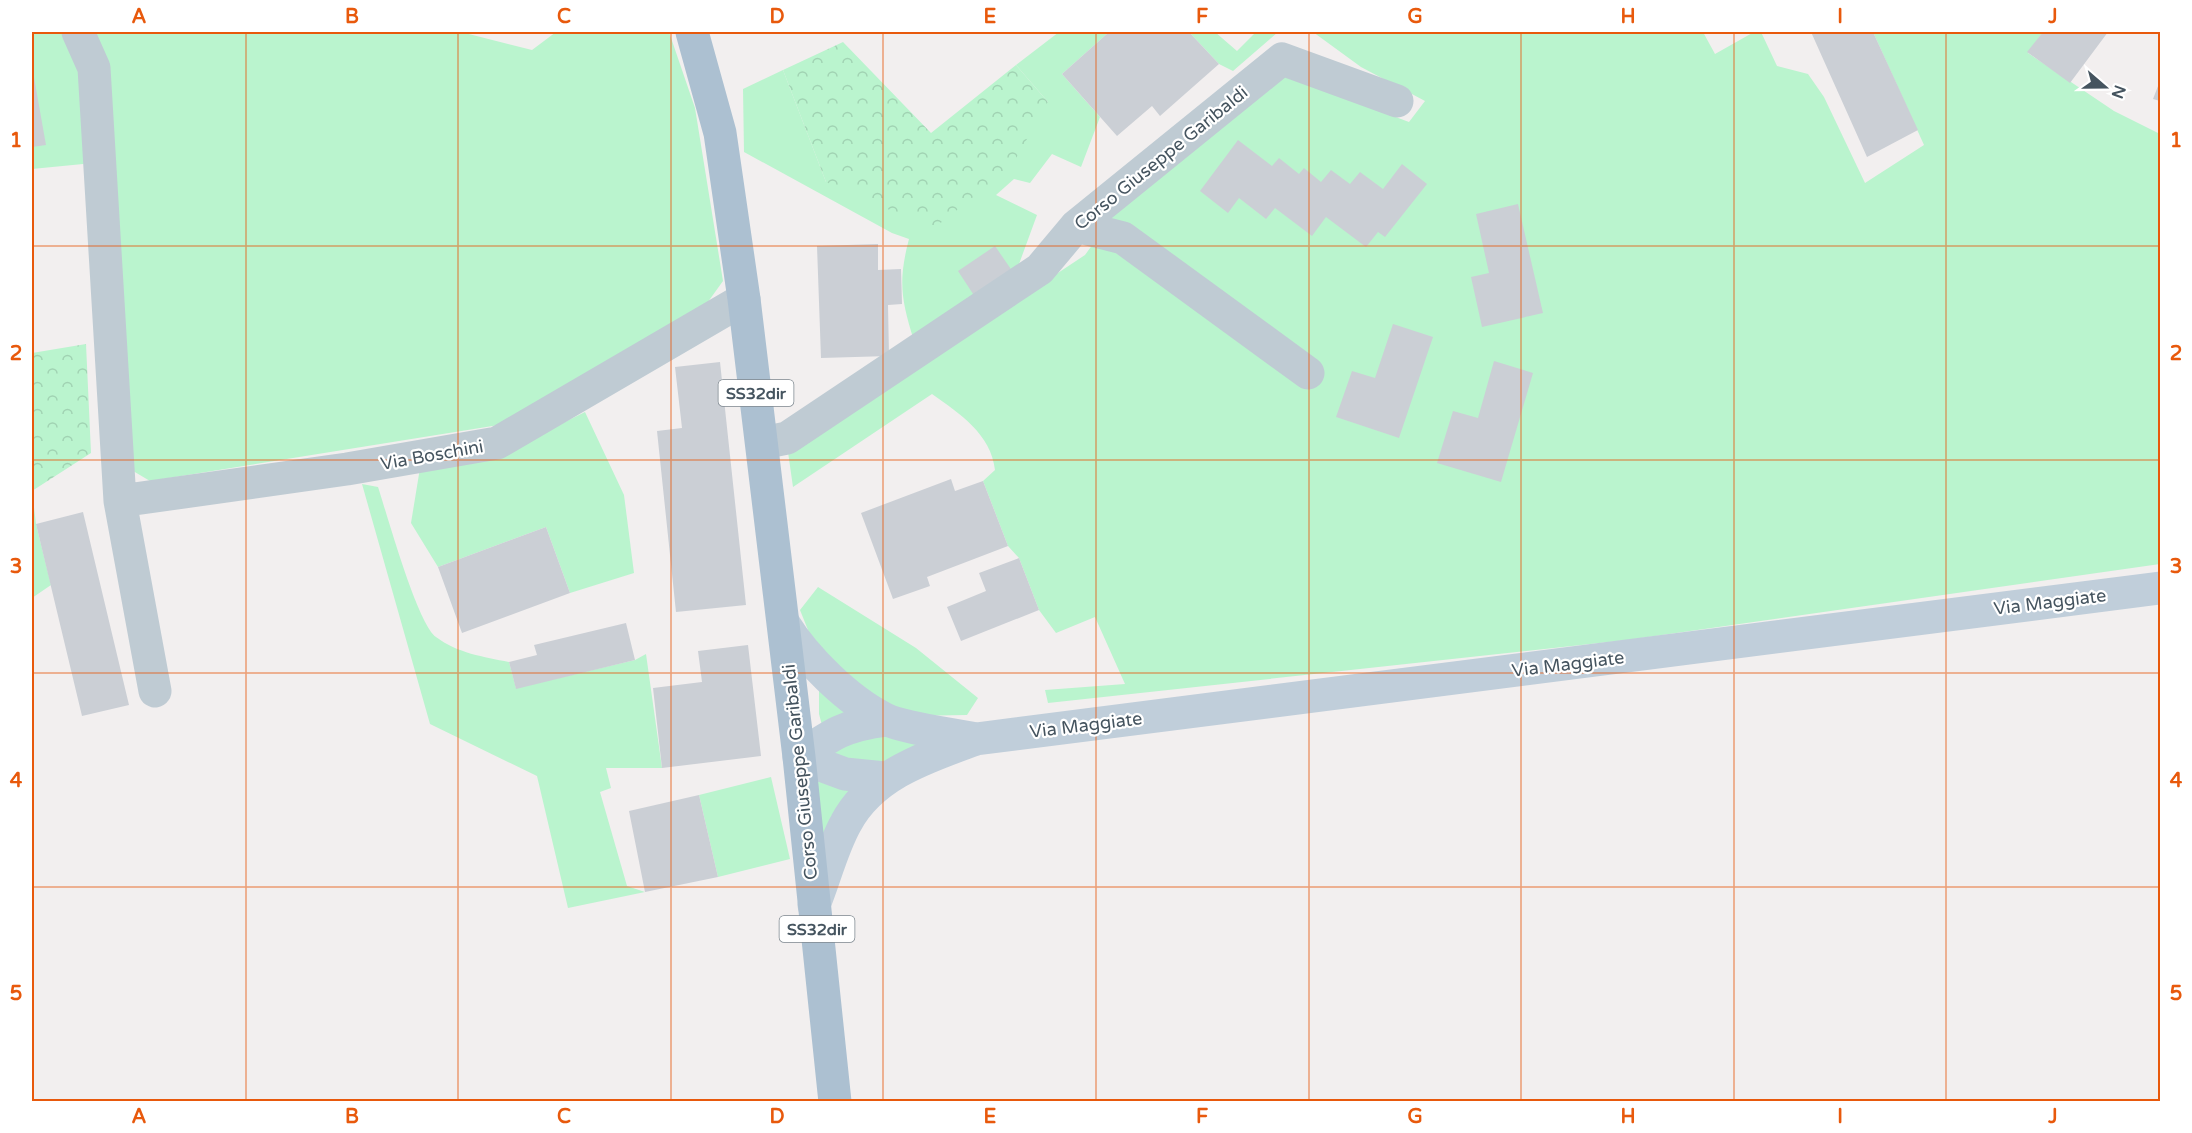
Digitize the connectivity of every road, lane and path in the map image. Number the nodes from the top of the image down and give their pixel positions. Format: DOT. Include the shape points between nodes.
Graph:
graph roads {
  1 [pos="78,32"];
  2 [pos="692,32"];
  3 [pos="1397,101"];
  4 [pos="1076,226"];
  5 [pos="744,299"];
  6 [pos="1308,373"];
  7 [pos="762,443"];
  8 [pos="120,501"];
  9 [pos="2160,588"];
  10 [pos="784,624"];
  11 [pos="155,691"];
  12 [pos="886,720"];
  13 [pos="976,739"];
  14 [pos="799,757"];
  15 [pos="885,778"];
  16 [pos="814,905"];
  17 [pos="835,1101"];
  1 -- 8 [label="street" via="94,68"];
  2 -- 5 [label="main road, Corso Giuseppe Garibaldi / SS32dir" via="720,133"];
  3 -- 4 [label="street, Corso Giuseppe Garibaldi" via="1282,59"];
  4 -- 6 [label="street" via="1123,238"];
  4 -- 7 [label="street, Corso Giuseppe Garibaldi" via="1040,269 787,438"];
  5 -- 7 [label="main road, Corso Giuseppe Garibaldi / SS32dir"];
  5 -- 8 [label="street, Via Boschini" via="497,443"];
  7 -- 10 [label="main road, Corso Giuseppe Garibaldi / SS32dir"];
  8 -- 11 [label="street"];
  9 -- 13 [label="street, Via Maggiate"];
  10 -- 12 [label="street, Via Maggiate" via="798,646 850,696"];
  10 -- 14 [label="main road, Corso Giuseppe Garibaldi / SS32dir"];
  12 -- 13 [label="street, Via Maggiate"];
  12 -- 14 [label="street, Via Maggiate" via="857,723"];
  13 -- 15 [label="street, Via Maggiate"];
  14 -- 15 [label="street, Via Maggiate" via="860,778"];
  14 -- 16 [label="main road, Corso Giuseppe Garibaldi / SS32dir"];
  15 -- 16 [label="street, Via Maggiate" via="846,822"];
  16 -- 17 [label="main road, Corso Giuseppe Garibaldi / SS32dir"];
}
